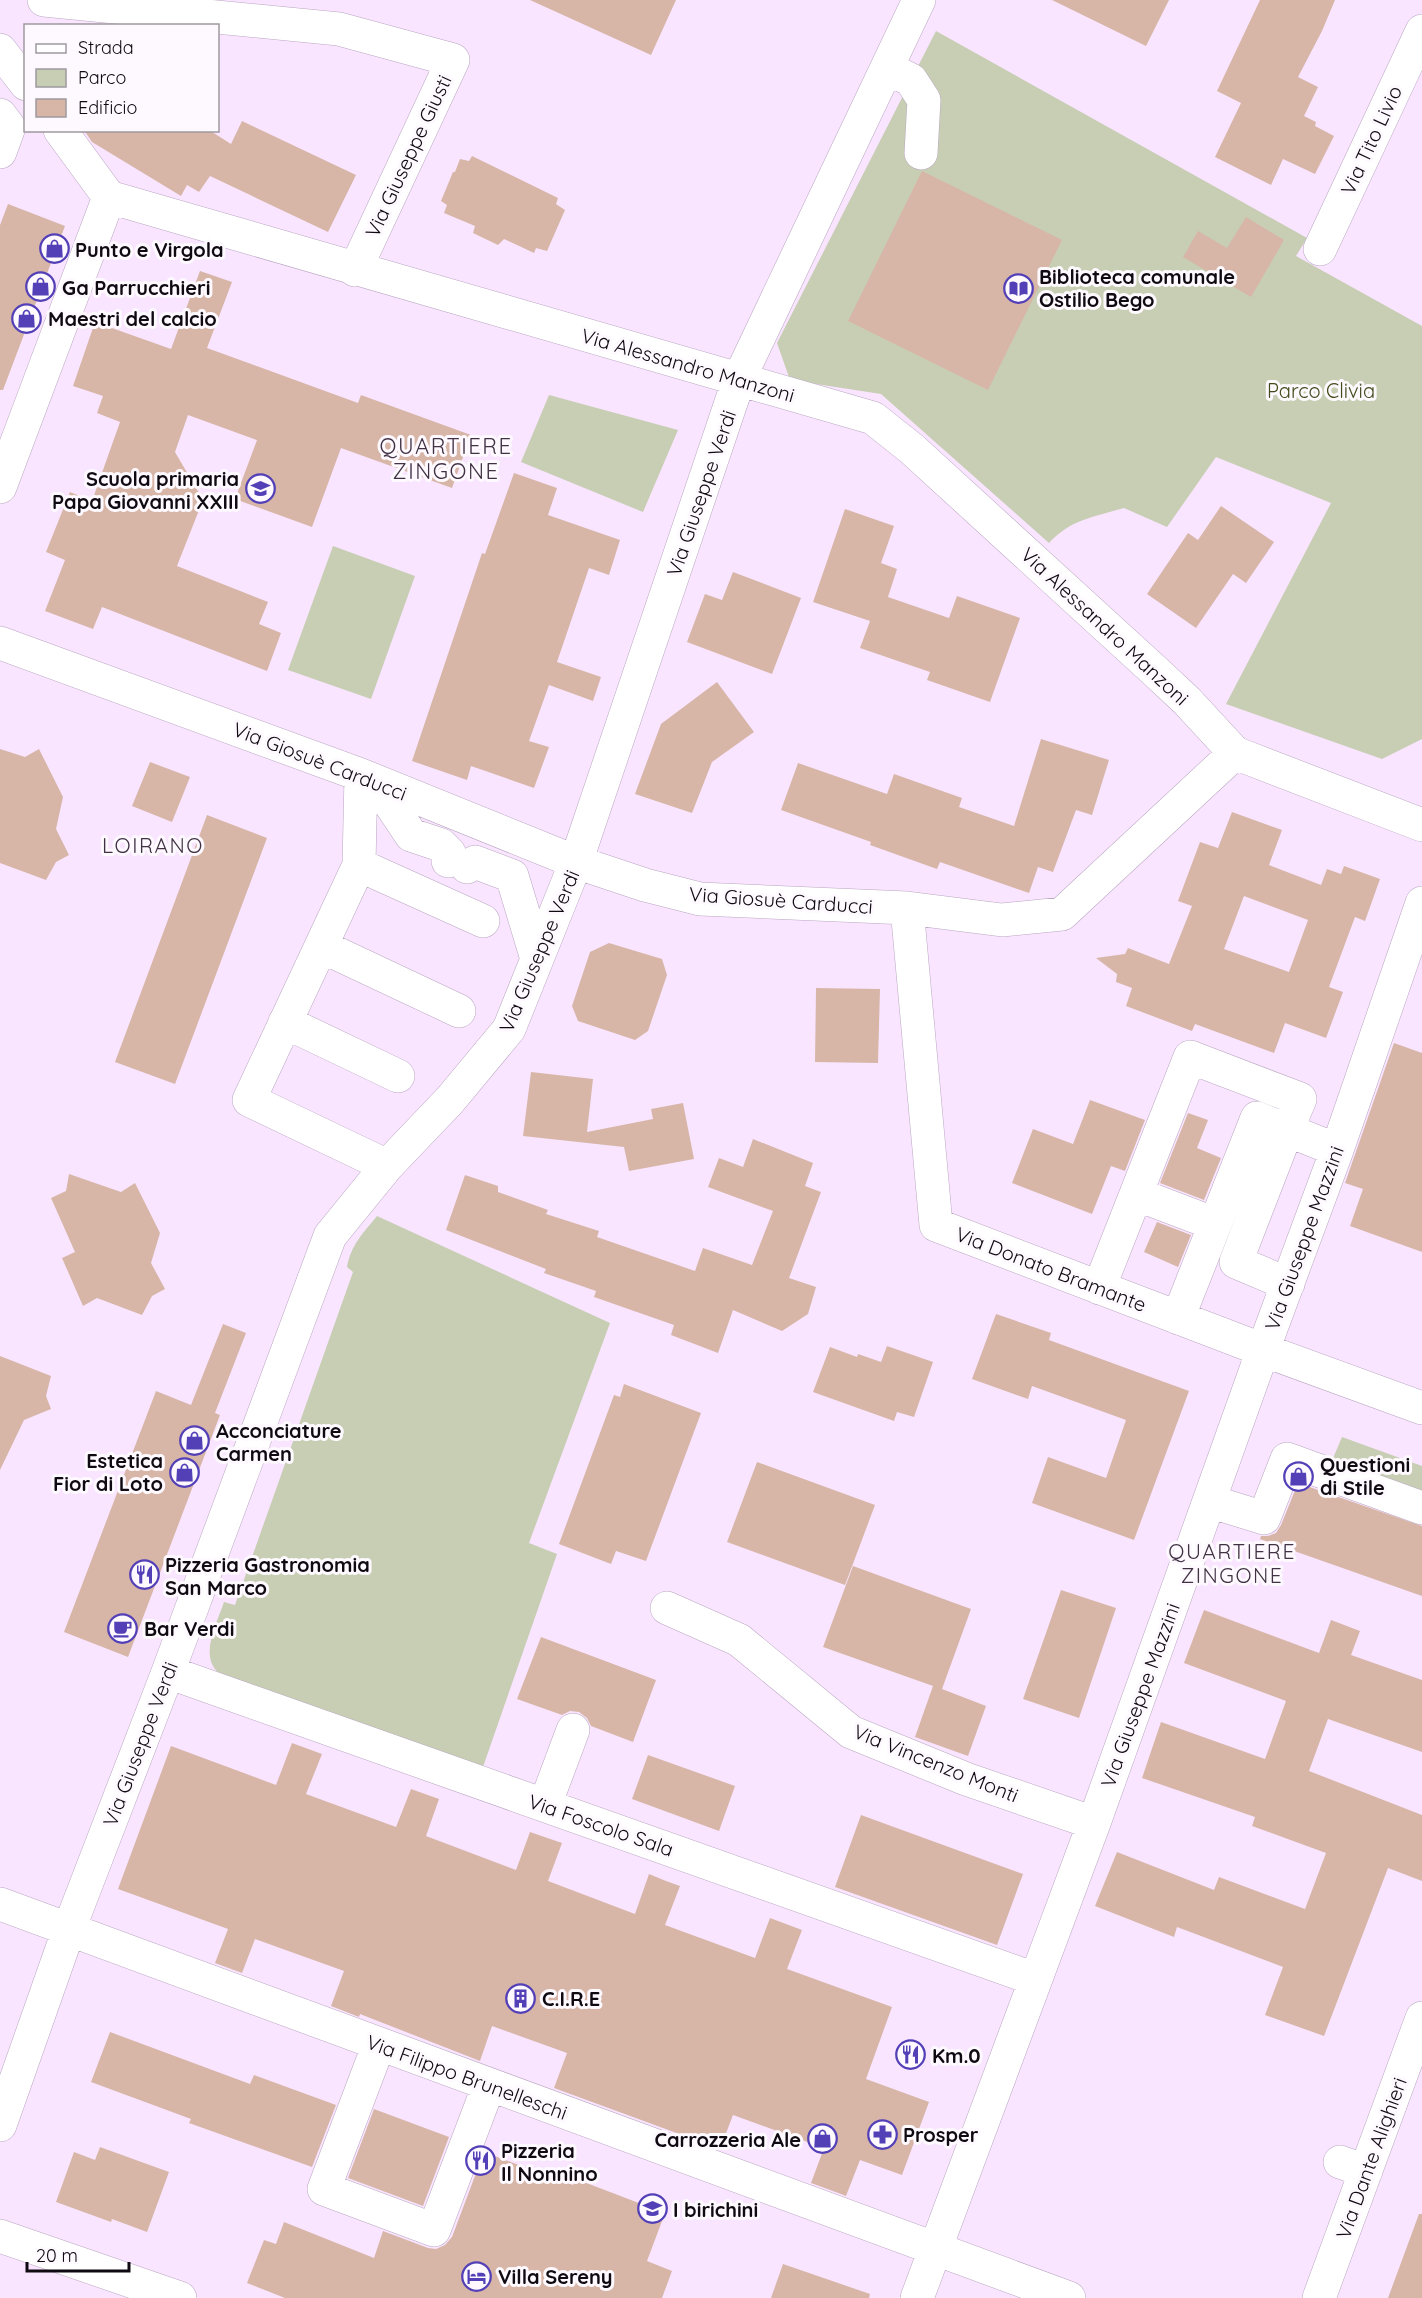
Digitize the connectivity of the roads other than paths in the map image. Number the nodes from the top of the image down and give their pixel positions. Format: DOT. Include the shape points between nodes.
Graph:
graph roads {
  1 [pos="44,0"];
  2 [pos="919,0"];
  3 [pos="1422,31"];
  4 [pos="0,50"];
  5 [pos="887,68"];
  6 [pos="24,81"];
  7 [pos="0,115"];
  8 [pos="61,132"];
  9 [pos="0,152"];
  10 [pos="921,153"];
  11 [pos="109,197"];
  12 [pos="1320,249"];
  13 [pos="355,270"];
  14 [pos="739,379"];
  15 [pos="0,487"];
  16 [pos="0,643"];
  17 [pos="1234,753"];
  18 [pos="368,778"];
  19 [pos="1422,825"];
  20 [pos="576,862"];
  21 [pos="360,865"];
  22 [pos="1422,903"];
  23 [pos="907,908"];
  24 [pos="483,921"];
  25 [pos="321,946"];
  26 [pos="537,959"];
  27 [pos="459,1011"];
  28 [pos="285,1022"];
  29 [pos="398,1076"];
  30 [pos="1269,1088"];
  31 [pos="1257,1118"];
  32 [pos="1287,1130"];
  33 [pos="1337,1150"];
  34 [pos="387,1166"];
  35 [pos="1136,1194"];
  36 [pos="1215,1224"];
  37 [pos="1288,1284"];
  38 [pos="1099,1288"];
  39 [pos="1178,1318"];
  40 [pos="1263,1350"];
  41 [pos="1422,1408"];
  42 [pos="1209,1501"];
  43 [pos="1422,1508"];
  44 [pos="667,1608"];
  45 [pos="168,1672"];
  46 [pos="573,1730"];
  47 [pos="545,1805"];
  48 [pos="1094,1823"];
  49 [pos="0,1904"];
  50 [pos="69,1929"];
  51 [pos="1035,1979"];
  52 [pos="1422,2018"];
  53 [pos="379,2044"];
  54 [pos="489,2085"];
  55 [pos="0,2126"];
  56 [pos="0,2236"];
  57 [pos="935,2247"];
  58 [pos="180,2298"];
  59 [pos="917,2298"];
  60 [pos="1069,2298"];
  61 [pos="1319,2298"];
  1 -- 13 [label="street, Via Giuseppe Giusti" via="339,29 453,60"];
  2 -- 5 [label="street, Via Giuseppe Verdi"];
  3 -- 12 [label="street, Via Tito Livio"];
  4 -- 6 [label="street"];
  5 -- 10 [label="street" via="911,80 924,100"];
  5 -- 14 [label="street, Via Giuseppe Verdi"];
  7 -- 9 [label="street" via="9,128"];
  8 -- 11 [label="street"];
  11 -- 13 [label="street, Via Alessandro Manzoni"];
  11 -- 15 [label="street"];
  13 -- 14 [label="street, Via Alessandro Manzoni"];
  14 -- 17 [label="street, Via Alessandro Manzoni" via="873,418 1156,672"];
  14 -- 20 [label="street, Via Giuseppe Verdi"];
  16 -- 18 [label="street, Via Giosuè Carducci"];
  17 -- 19 [label="street"];
  17 -- 23 [label="street, Via Giosuè Carducci" via="1062,914 1002,920"];
  18 -- 20 [label="street, Via Giosuè Carducci"];
  18 -- 21 [label="street"];
  18 -- 26 [label="street" via="411,836 441,845 457,864 481,862 512,876"];
  20 -- 23 [label="street, Via Giosuè Carducci" via="700,899"];
  20 -- 26 [label="street, Via Giuseppe Verdi"];
  21 -- 24 [label="street"];
  21 -- 25 [label="street"];
  22 -- 33 [label="street, Via Giuseppe Mazzini"];
  23 -- 38 [label="street, Via Donato Bramante" via="936,1225"];
  25 -- 27 [label="street"];
  25 -- 28 [label="street"];
  26 -- 34 [label="street, Via Giuseppe Verdi" via="510,1029"];
  28 -- 29 [label="street"];
  28 -- 34 [label="street" via="249,1100"];
  30 -- 31 [label="street"];
  30 -- 32 [label="street" via="1300,1100"];
  30 -- 35 [label="street" via="1190,1057"];
  31 -- 32 [label="street"];
  31 -- 36 [label="street"];
  32 -- 33 [label="street"];
  32 -- 37 [label="street" via="1236,1262"];
  33 -- 37 [label="street, Via Giuseppe Mazzini"];
  34 -- 45 [label="street, Via Giuseppe Verdi" via="330,1236"];
  35 -- 36 [label="street"];
  35 -- 38 [label="street"];
  36 -- 39 [label="street"];
  37 -- 40 [label="street, Via Giuseppe Mazzini"];
  38 -- 39 [label="street, Via Donato Bramante"];
  39 -- 40 [label="street, Via Donato Bramante"];
  40 -- 41 [label="street, Via Donato Bramante"];
  40 -- 42 [label="street, Via Giuseppe Mazzini"];
  42 -- 43 [label="street" via="1264,1518 1287,1459"];
  42 -- 48 [label="street, Via Giuseppe Mazzini"];
  44 -- 48 [label="street, Via Vincenzo Monti" via="739,1641 851,1732 966,1779"];
  45 -- 47 [label="street, Via Foscolo Sala"];
  45 -- 50 [label="street, Via Giuseppe Verdi"];
  46 -- 47 [label="street"];
  47 -- 51 [label="street, Via Foscolo Sala"];
  48 -- 51 [label="street, Via Giuseppe Mazzini"];
  49 -- 50 [label="street, Via Filippo Brunelleschi"];
  50 -- 53 [label="street, Via Filippo Brunelleschi"];
  50 -- 55 [label="street, Via Giuseppe Verdi"];
  51 -- 57 [label="street, Via Giuseppe Mazzini" via="1025,2043"];
  52 -- 61 [label="street, Via Dante Alighieri" via="1353,2167"];
  53 -- 54 [label="street, Via Filippo Brunelleschi"];
  53 -- 54 [label="street" via="324,2189 434,2230"];
  54 -- 57 [label="street, Via Filippo Brunelleschi"];
  56 -- 58 [label="street"];
  57 -- 59 [label="street, Via Giuseppe Mazzini"];
  57 -- 60 [label="street, Via Filippo Brunelleschi"];
}
